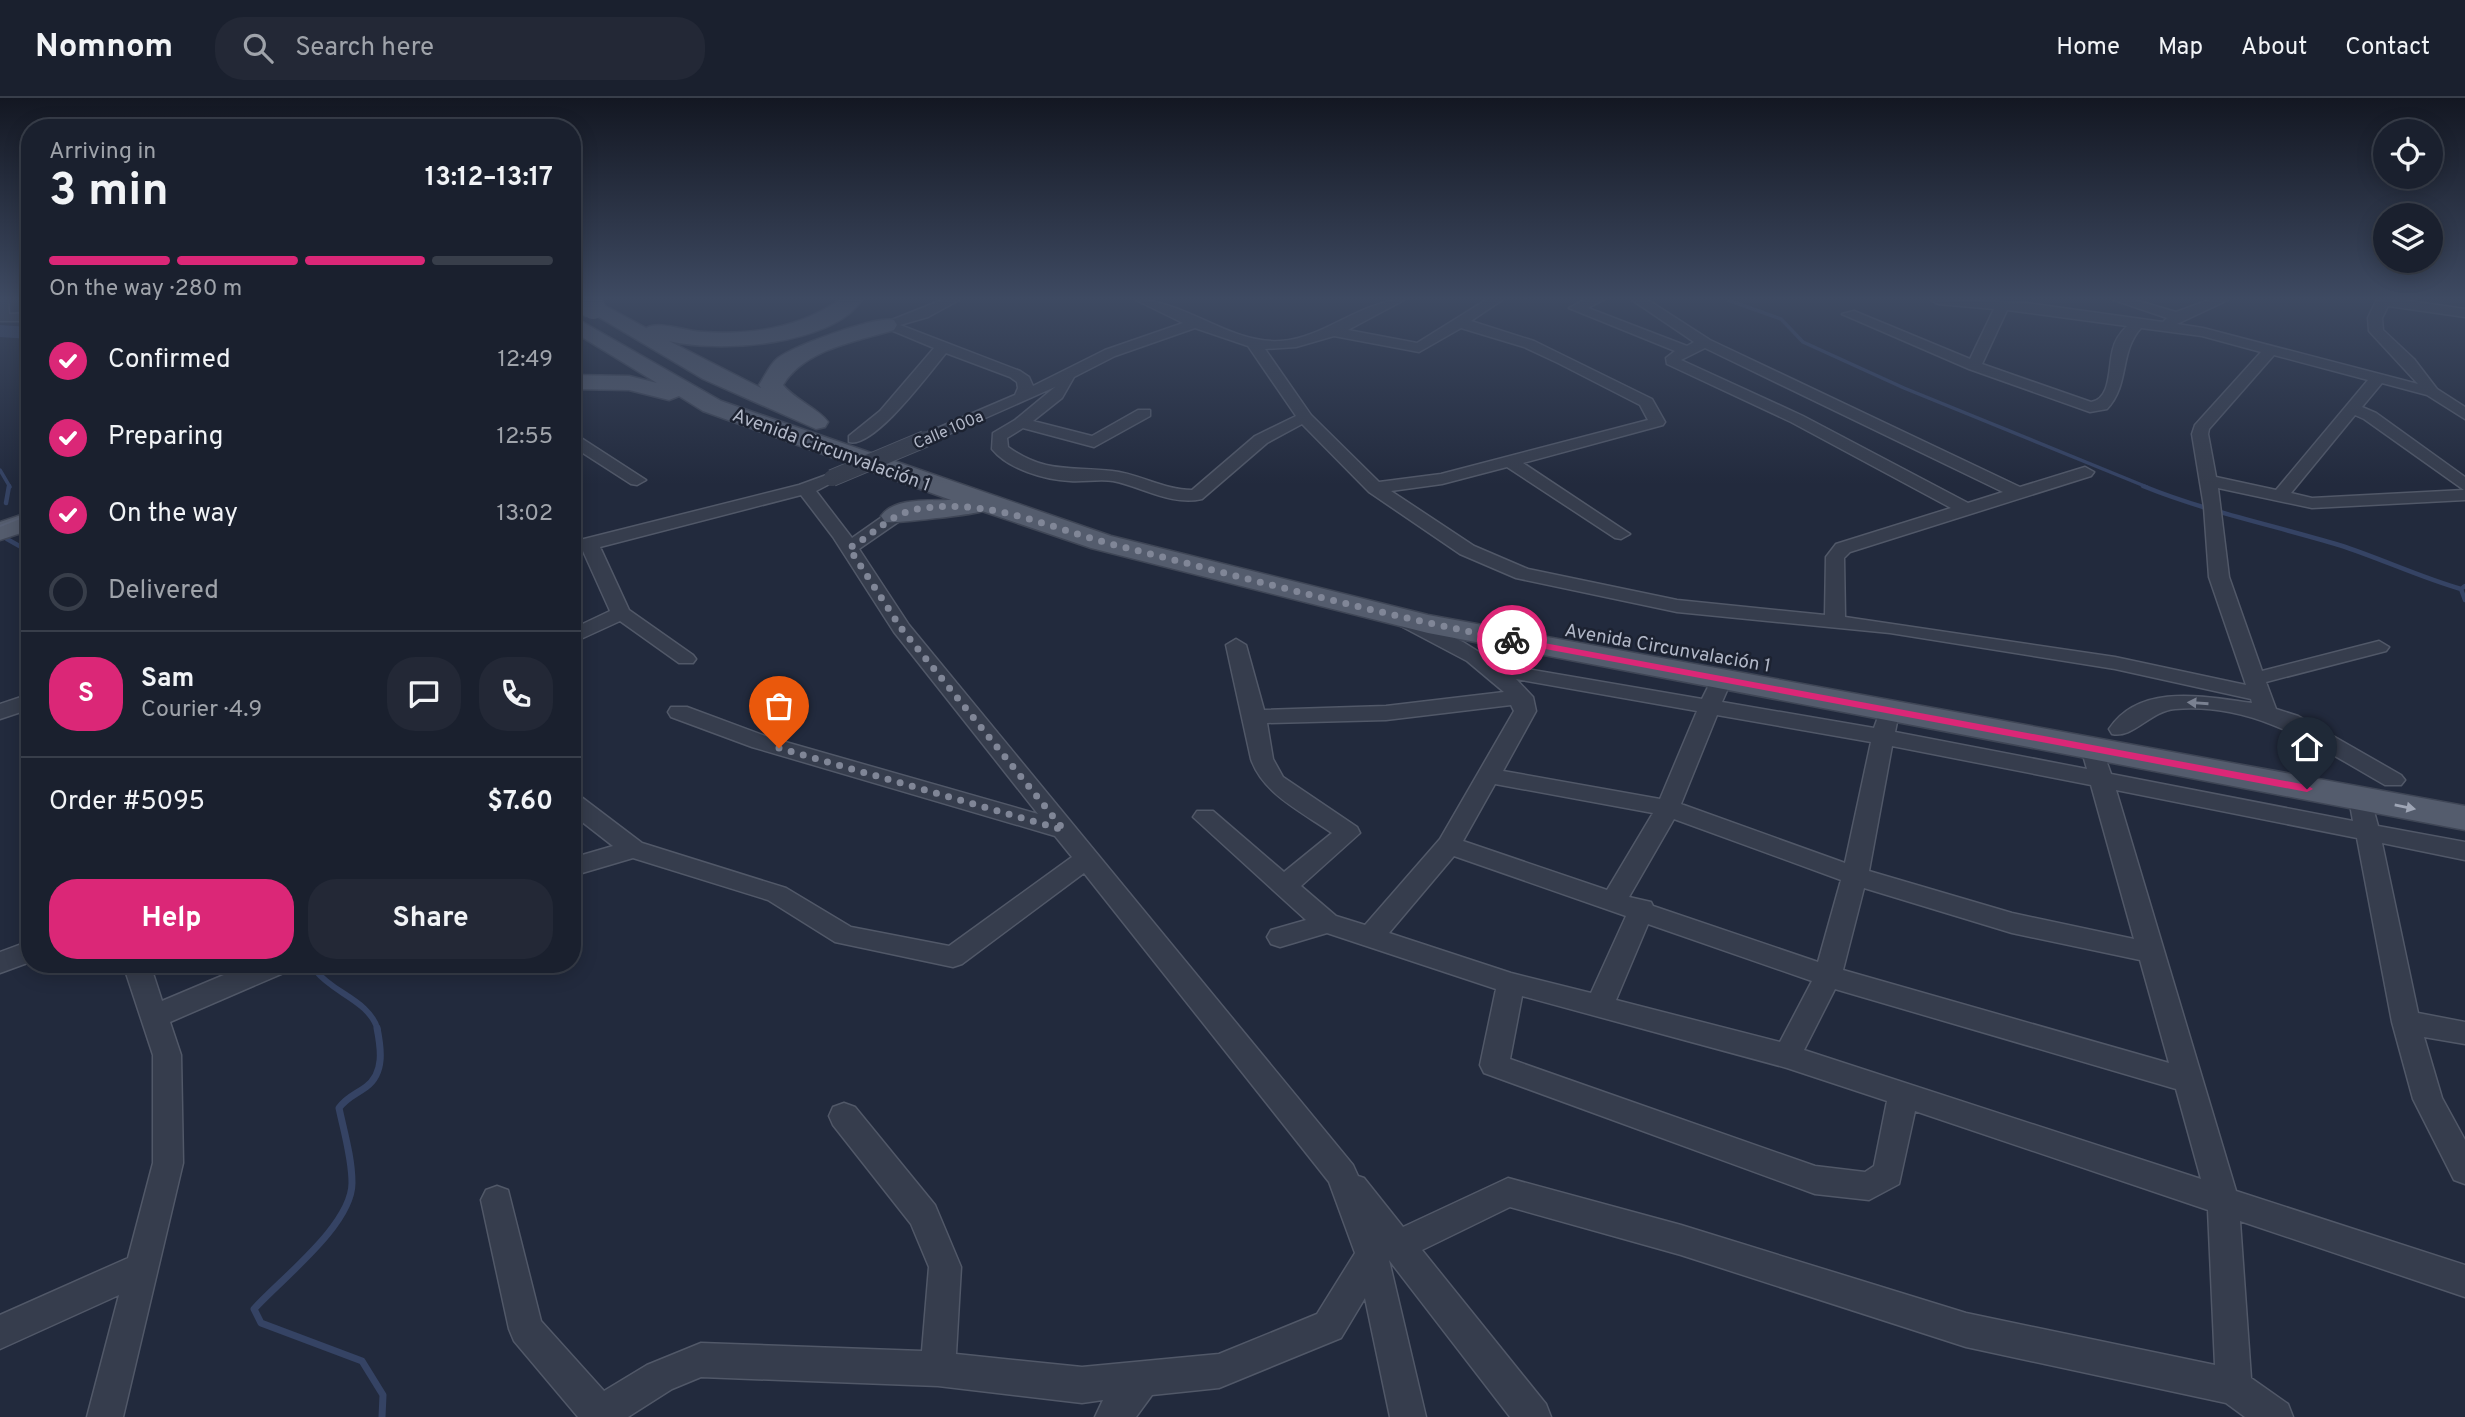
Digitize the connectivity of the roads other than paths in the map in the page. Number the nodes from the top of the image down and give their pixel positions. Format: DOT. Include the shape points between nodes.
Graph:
graph roads {
  1 [pos="610,362"];
  2 [pos="637,362"];
  3 [pos="675,362"];
  4 [pos="788,362"];
  5 [pos="931,362"];
  6 [pos="980,362"];
  7 [pos="1093,362"];
  8 [pos="1266,362"];
  9 [pos="1566,362"];
  10 [pos="1673,362"];
  11 [pos="1744,362"];
  12 [pos="1963,362"];
  13 [pos="1976,362"];
  14 [pos="2120,362"];
  15 [pos="2261,362"];
  16 [pos="2312,362"];
  17 [pos="2409,362"];
  18 [pos="1974,366"];
  19 [pos="1074,371"];
  20 [pos="2378,378"];
  21 [pos="2432,392"];
  22 [pos="1021,398"];
  23 [pos="712,406"];
  24 [pos="2352,408"];
  25 [pos="1144,413"];
  26 [pos="2465,415"];
  27 [pos="1305,418"];
  28 [pos="1021,424"];
  29 [pos="826,427"];
  30 [pos="855,439"];
  31 [pos="925,439"];
  32 [pos="581,445"];
  33 [pos="1509,461"];
  34 [pos="885,469"];
  35 [pos="2085,472"];
  36 [pos="637,480"];
  37 [pos="2207,480"];
  38 [pos="2465,485"];
  39 [pos="1375,488"];
  40 [pos="805,489"];
  41 [pos="2019,493"];
  42 [pos="2465,495"];
  43 [pos="2280,496"];
  44 [pos="21,503"];
  45 [pos="1966,509"];
  46 [pos="0,511"];
  47 [pos="1009,511"];
  48 [pos="2213,512"];
  49 [pos="895,516"];
  50 [pos="21,524"];
  51 [pos="0,533"];
  52 [pos="1621,534"];
  53 [pos="581,545"];
  54 [pos="581,547"];
  55 [pos="849,548"];
  56 [pos="621,613"];
  57 [pos="1398,617"];
  58 [pos="1835,621"];
  59 [pos="581,633"];
  60 [pos="1236,645"];
  61 [pos="2379,647"];
  62 [pos="686,659"];
  63 [pos="1493,669"];
  64 [pos="1715,692"];
  65 [pos="2260,695"];
  66 [pos="1522,698"];
  67 [pos="21,704"];
  68 [pos="0,712"];
  69 [pos="679,712"];
  70 [pos="1255,717"];
  71 [pos="1886,723"];
  72 [pos="2120,729"];
  73 [pos="2092,748"];
  74 [pos="1491,776"];
  75 [pos="2393,780"];
  76 [pos="2102,781"];
  77 [pos="2465,793"];
  78 [pos="2361,799"];
  79 [pos="1668,808"];
  80 [pos="581,809"];
  81 [pos="1205,817"];
  82 [pos="2465,818"];
  83 [pos="1064,830"];
  84 [pos="2370,835"];
  85 [pos="1449,845"];
  86 [pos="633,849"];
  87 [pos="2465,851"];
  88 [pos="1087,858"];
  89 [pos="581,864"];
  90 [pos="1855,876"];
  91 [pos="1284,886"];
  92 [pos="1614,901"];
  93 [pos="1642,909"];
  94 [pos="1327,923"];
  95 [pos="1371,936"];
  96 [pos="1280,937"];
  97 [pos="2152,953"];
  98 [pos="21,955"];
  99 [pos="0,963"];
  100 [pos="139,973"];
  101 [pos="257,973"];
  102 [pos="1828,976"];
  103 [pos="1511,983"];
  104 [pos="1599,1006"];
  105 [pos="152,1017"];
  106 [pos="2406,1022"];
  107 [pos="2465,1033"];
  108 [pos="1787,1056"];
  109 [pos="2189,1081"];
  110 [pos="1903,1094"];
  111 [pos="844,1116"];
  112 [pos="2460,1153"];
  113 [pos="497,1200"];
  114 [pos="2223,1200"];
  115 [pos="1385,1250"];
  116 [pos="143,1267"];
  117 [pos="2465,1281"];
  118 [pos="0,1332"];
  119 [pos="938,1369"];
  120 [pos="1143,1379"];
  121 [pos="2234,1387"];
  122 [pos="598,1416"];
  123 [pos="105,1417"];
  124 [pos="1113,1417"];
  125 [pos="1408,1417"];
  126 [pos="1533,1417"];
  127 [pos="2275,1417"];
  1 -- 23 [label="main road" via="629,383"];
  2 -- 23 [label="main road, Avenida Circunvalación 1"];
  3 -- 29 [label="main road, Avenida Circunvalación 1"];
  4 -- 29 [label="main road" via="771,385 780,397"];
  5 -- 30 [label="street" via="886,414"];
  6 -- 22 [label="street" via="1024,380"];
  7 -- 19 [label="street, Calle 100a"];
  8 -- 27 [label="street"];
  9 -- 33 [label="street" via="1646,402 1657,422"];
  10 -- 45 [label="street" via="1797,419"];
  11 -- 41 [label="street"];
  12 -- 18 [label="street"];
  13 -- 18 [label="street"];
  14 -- 18 [label="street" via="2119,377 2101,406 2081,405"];
  15 -- 37 [label="street" via="2201,428"];
  16 -- 20 [label="street"];
  17 -- 21 [label="street"];
  19 -- 22 [label="street, Calle 100a"];
  19 -- 28 [label="street" via="1057,395"];
  20 -- 21 [label="street"];
  20 -- 24 [label="street"];
  21 -- 26 [label="street"];
  22 -- 31 [label="street, Calle 100a"];
  23 -- 34 [label="main road, Avenida Circunvalación 1"];
  24 -- 38 [label="street" via="2370,416"];
  24 -- 43 [label="street"];
  25 -- 28 [label="street" via="1094,442"];
  27 -- 28 [label="street" via="1286,422 1258,441 1196,495 1176,495 1113,476 1067,476 1018,463 1000,449 999,436"];
  27 -- 39 [label="street"];
  29 -- 30 [label="main road, Avenida Circunvalación 1"];
  30 -- 72 [label="main road, Avenida Circunvalación 1" via="1118,531 1420,601"];
  31 -- 40 [label="street, Calle 100a, bridge"];
  32 -- 36 [label="street"];
  33 -- 39 [label="street" via="1442,479"];
  33 -- 52 [label="street"];
  34 -- 47 [label="main road, Avenida Circunvalación 1"];
  34 -- 49 [label="main road" via="905,495"];
  35 -- 41 [label="street"];
  37 -- 43 [label="street"];
  37 -- 48 [label="street"];
  39 -- 58 [label="street" via="1467,550 1523,574 1677,606"];
  40 -- 53 [label="street, Calle 100a"];
  40 -- 55 [label="street"];
  41 -- 45 [label="street"];
  42 -- 43 [label="street" via="2312,503"];
  44 -- 46 [label="main road"];
  45 -- 58 [label="street" via="1843,548 1835,557"];
  47 -- 49 [label="main road" via="935,507"];
  47 -- 57 [label="main road, Avenida Circunvalación 1" via="1101,542"];
  48 -- 65 [label="street" via="2219,577"];
  49 -- 55 [label="street"];
  50 -- 51 [label="main road"];
  54 -- 56 [label="street"];
  55 -- 83 [label="street" via="901,628"];
  56 -- 59 [label="street"];
  56 -- 62 [label="street"];
  57 -- 63 [label="street"];
  57 -- 64 [label="main road, Avenida Circunvalación 1"];
  58 -- 65 [label="street" via="2115,663"];
  60 -- 70 [label="street"];
  61 -- 65 [label="street"];
  63 -- 64 [label="street"];
  63 -- 66 [label="street"];
  64 -- 71 [label="main road, Avenida Circunvalación 1"];
  64 -- 79 [label="street"];
  65 -- 72 [label="street, one-way" via="2170,702 2141,712"];
  65 -- 75 [label="street" via="2290,721"];
  66 -- 70 [label="street" via="1386,713"];
  66 -- 74 [label="street" via="1525,711"];
  67 -- 68 [label="street"];
  69 -- 83 [label="street" via="760,742"];
  70 -- 91 [label="street" via="1260,760 1266,772 1348,833"];
  71 -- 73 [label="main road, Avenida Circunvalación 1"];
  71 -- 76 [label="street"];
  71 -- 90 [label="street"];
  72 -- 75 [label="main road, Avenida Circunvalación 1"];
  73 -- 76 [label="street"];
  73 -- 78 [label="main road, Avenida Circunvalación 1"];
  74 -- 79 [label="street"];
  74 -- 85 [label="street"];
  75 -- 77 [label="main road, Avenida Circunvalación 1"];
  76 -- 84 [label="street"];
  76 -- 97 [label="street"];
  78 -- 82 [label="main road, Avenida Circunvalación 1, one-way"];
  78 -- 84 [label="street"];
  79 -- 90 [label="street"];
  79 -- 92 [label="street"];
  80 -- 86 [label="street"];
  81 -- 91 [label="street"];
  83 -- 88 [label="street"];
  84 -- 87 [label="street"];
  84 -- 106 [label="street"];
  85 -- 92 [label="street"];
  85 -- 95 [label="street"];
  86 -- 88 [label="street" via="777,894 844,935 953,957"];
  86 -- 89 [label="street"];
  88 -- 115 [label="street" via="1342,1174"];
  90 -- 97 [label="street" via="2012,923"];
  90 -- 102 [label="street"];
  91 -- 94 [label="street"];
  92 -- 93 [label="street"];
  93 -- 102 [label="street"];
  93 -- 104 [label="street"];
  94 -- 95 [label="street"];
  94 -- 96 [label="street"];
  95 -- 103 [label="street"];
  97 -- 109 [label="street"];
  98 -- 99 [label="street"];
  100 -- 105 [label="street"];
  101 -- 105 [label="street"];
  102 -- 108 [label="street"];
  102 -- 109 [label="street"];
  103 -- 104 [label="street"];
  103 -- 110 [label="street" via="1494,1065 1815,1180 1869,1186 1888,1174"];
  104 -- 108 [label="street"];
  105 -- 116 [label="street" via="167,1055 168,1163"];
  106 -- 107 [label="street"];
  106 -- 112 [label="street" via="2428,1099"];
  108 -- 110 [label="street"];
  109 -- 114 [label="street"];
  110 -- 114 [label="street"];
  111 -- 119 [label="street" via="924,1215 945,1267"];
  113 -- 122 [label="street" via="526,1329"];
  114 -- 117 [label="street"];
  114 -- 121 [label="street"];
  115 -- 120 [label="street" via="1329,1326 1219,1371"];
  115 -- 121 [label="street" via="1508,1192 1681,1240 1966,1330"];
  115 -- 125 [label="street"];
  115 -- 126 [label="street"];
  116 -- 118 [label="street"];
  116 -- 123 [label="street"];
  119 -- 120 [label="street" via="1082,1385"];
  119 -- 122 [label="street" via="701,1360 653,1379"];
  120 -- 124 [label="street"];
  121 -- 127 [label="street"];
}
